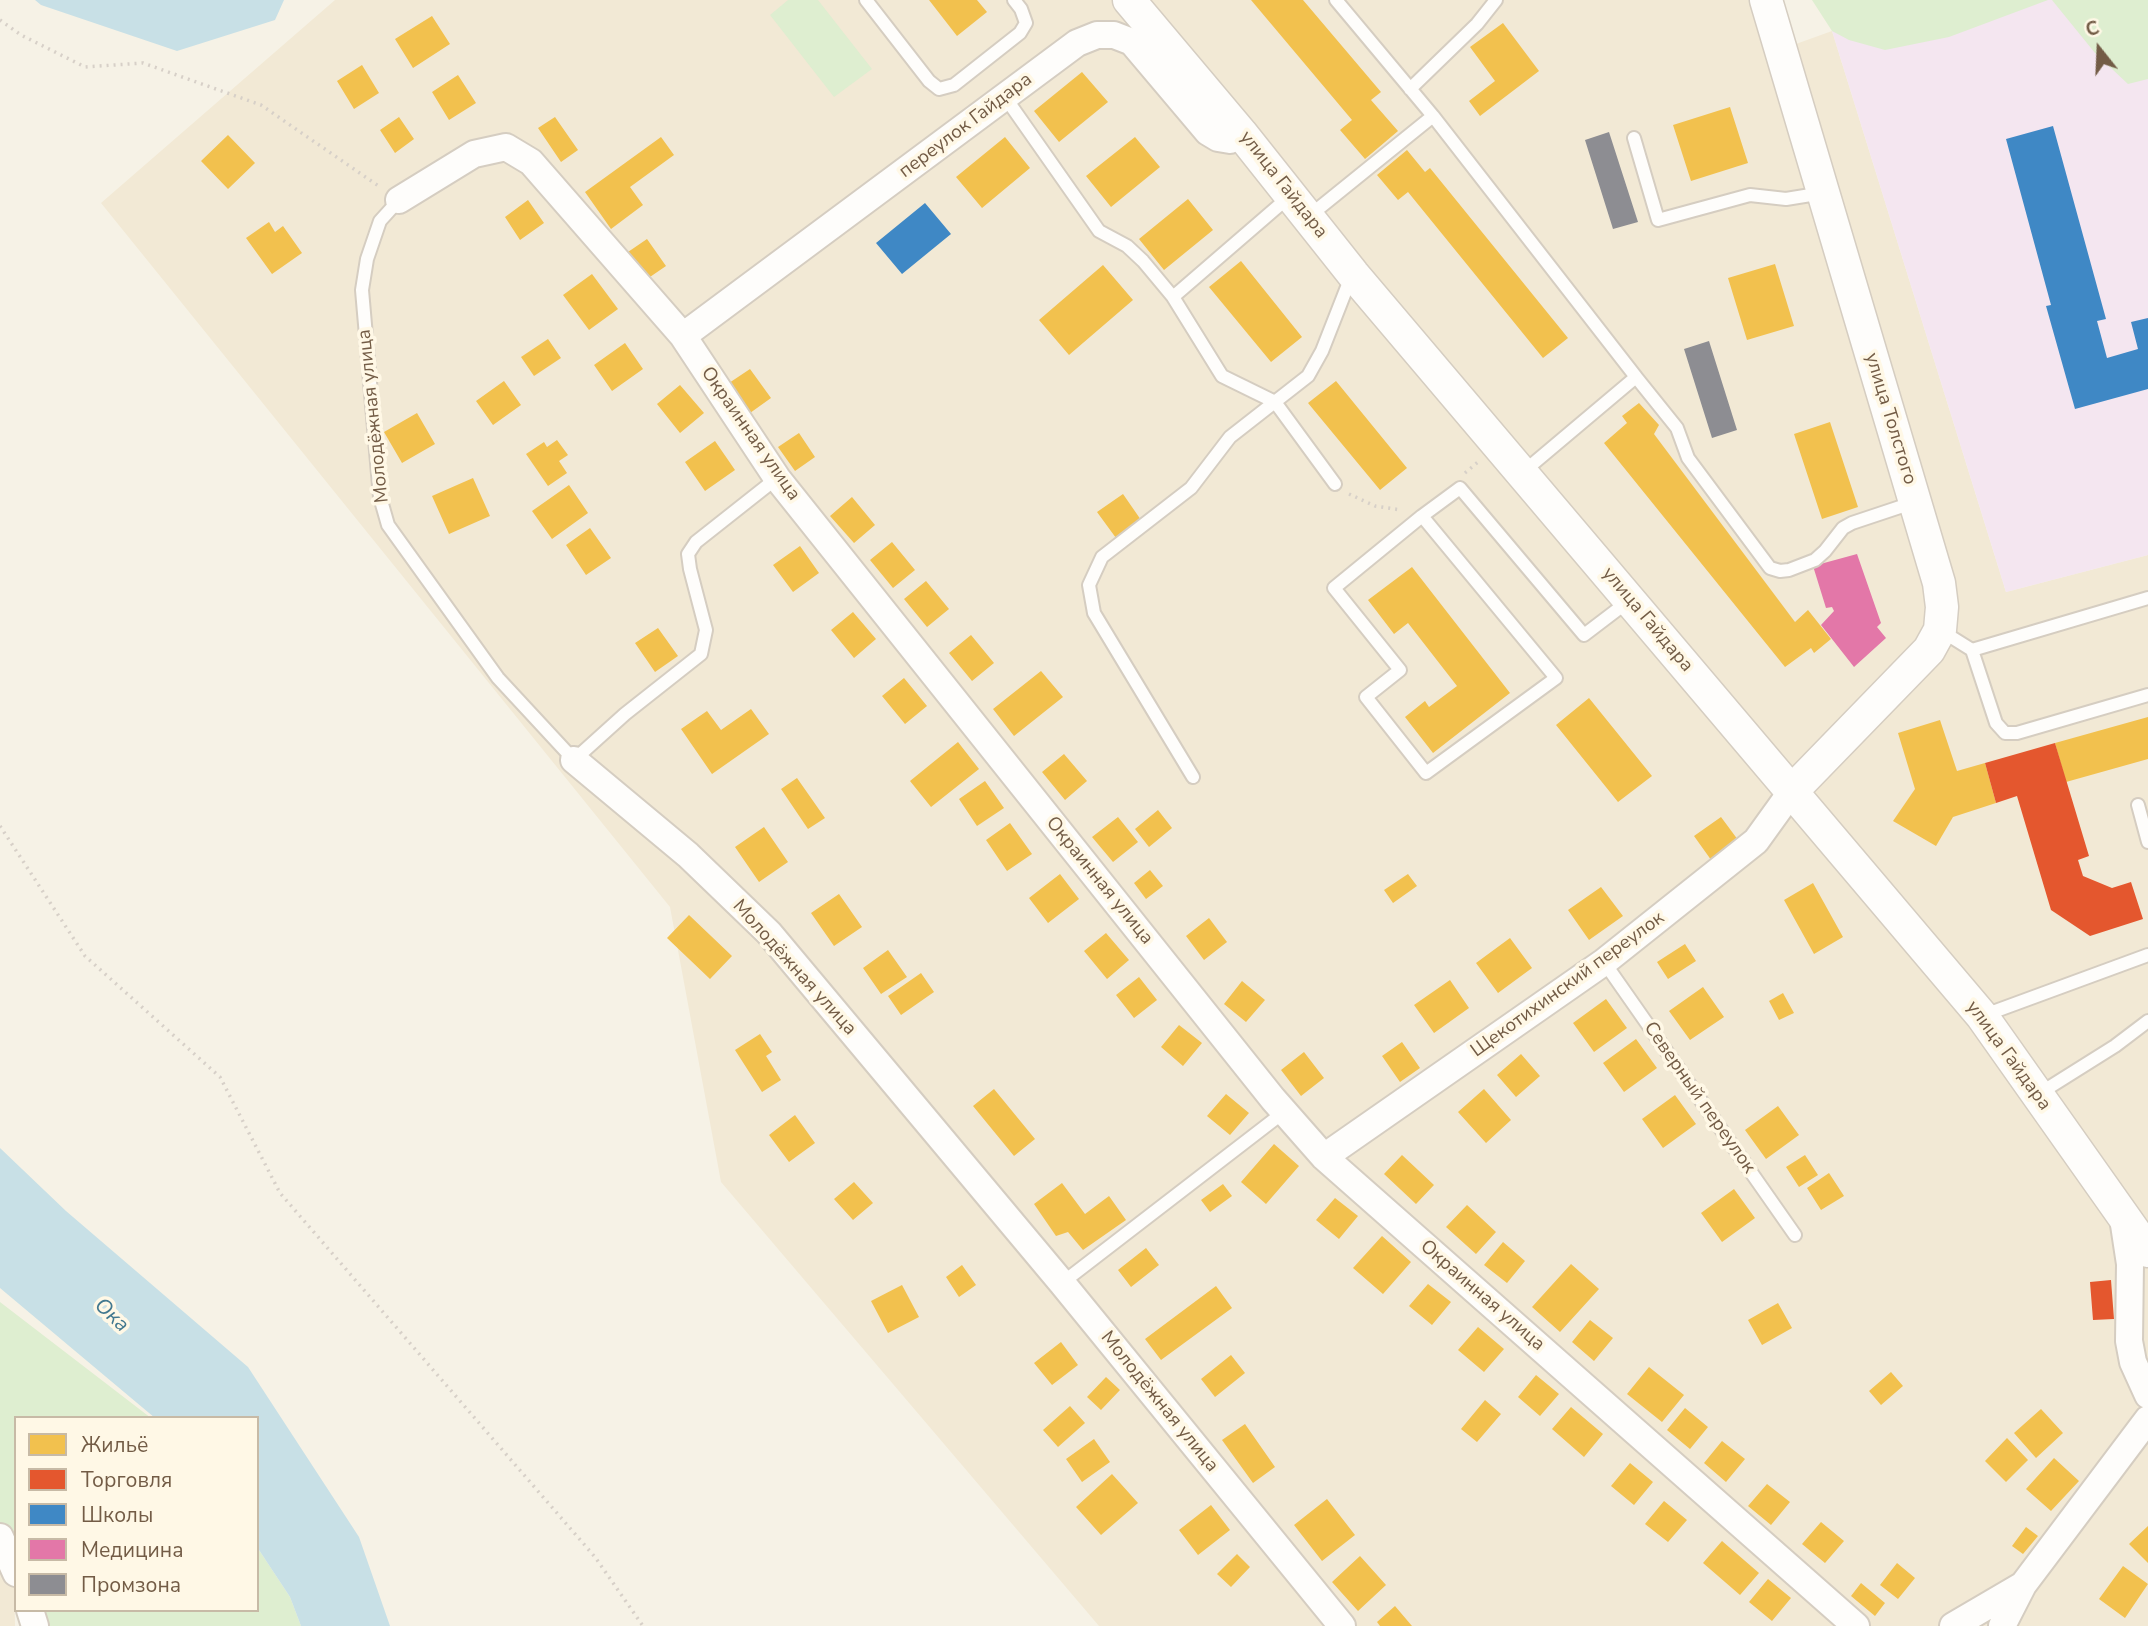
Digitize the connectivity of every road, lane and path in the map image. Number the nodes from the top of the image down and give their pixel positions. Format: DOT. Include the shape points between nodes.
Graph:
graph roads {
  1 [pos="866,0"];
  2 [pos="1014,0"];
  3 [pos="1129,0"];
  4 [pos="1336,0"];
  5 [pos="1496,0"];
  6 [pos="1766,0"];
  7 [pos="0,20"];
  8 [pos="1410,89"];
  9 [pos="1005,97"];
  10 [pos="1433,116"];
  11 [pos="1241,133"];
  12 [pos="1634,138"];
  13 [pos="1823,193"];
  14 [pos="399,200"];
  15 [pos="1299,206"];
  16 [pos="1353,274"];
  17 [pos="1173,297"];
  18 [pos="683,336"];
  19 [pos="1636,377"];
  20 [pos="1275,402"];
  21 [pos="1522,473"];
  22 [pos="777,478"];
  23 [pos="1335,484"];
  24 [pos="1915,502"];
  25 [pos="1403,510"];
  26 [pos="1422,516"];
  27 [pos="2148,598"];
  28 [pos="1630,600"];
  29 [pos="1940,629"];
  30 [pos="1972,650"];
  31 [pos="2148,695"];
  32 [pos="574,760"];
  33 [pos="1193,777"];
  34 [pos="1792,791"];
  35 [pos="2138,805"];
  36 [pos="0,826"];
  37 [pos="2148,842"];
  38 [pos="2148,955"];
  39 [pos="1604,962"];
  40 [pos="1982,1016"];
  41 [pos="2148,1021"];
  42 [pos="2036,1095"];
  43 [pos="1284,1112"];
  44 [pos="1324,1157"];
  45 [pos="2123,1219"];
  46 [pos="1794,1235"];
  47 [pos="2148,1251"];
  48 [pos="1062,1283"];
  49 [pos="2148,1395"];
  50 [pos="2148,1419"];
  51 [pos="0,1537"];
  52 [pos="14,1568"];
  53 [pos="2023,1585"];
  54 [pos="643,1626"];
  55 [pos="1342,1626"];
  56 [pos="1856,1626"];
  57 [pos="1953,1626"];
  58 [pos="2002,1626"];
  1 -- 2 [label="lane" via="939,89 954,85 1020,33 1026,23"];
  3 -- 11 [label="street, улица Гайдара"];
  4 -- 8 [label="lane"];
  5 -- 8 [label="lane"];
  6 -- 13 [label="street, улица Толстого"];
  7 -- 14 [label="path" via="85,67 143,63 261,105"];
  8 -- 10 [label="lane"];
  9 -- 11 [label="street, переулок Гайдара" via="1077,43 1097,35 1114,35 1132,42 1208,132 1230,140"];
  9 -- 17 [label="lane" via="1099,231 1127,246"];
  9 -- 18 [label="street, переулок Гайдара"];
  10 -- 15 [label="lane"];
  10 -- 19 [label="lane"];
  11 -- 15 [label="street, улица Гайдара"];
  12 -- 13 [label="lane" via="1658,219 1750,195 1786,199"];
  13 -- 24 [label="street, улица Толстого"];
  14 -- 18 [label="street, Окраинная улица" via="474,154 506,148 531,162"];
  14 -- 32 [label="lane, Молодёжная улица" via="380,221 362,290 380,497 388,526 498,678"];
  15 -- 16 [label="street, улица Гайдара"];
  15 -- 17 [label="lane"];
  16 -- 20 [label="lane" via="1308,376"];
  16 -- 21 [label="street, улица Гайдара"];
  17 -- 20 [label="lane" via="1222,376"];
  18 -- 22 [label="street, Окраинная улица"];
  19 -- 21 [label="lane"];
  19 -- 24 [label="lane" via="1677,428 1688,458 1770,568 1789,570 1815,560 1843,528"];
  20 -- 23 [label="lane"];
  20 -- 33 [label="lane" via="1230,437 1191,488 1102,557 1089,585 1094,613"];
  21 -- 28 [label="street, улица Гайдара"];
  22 -- 32 [label="lane" via="696,542 688,554 706,630 701,654"];
  22 -- 43 [label="street, Окраинная улица"];
  23 -- 25 [label="path" via="1375,506"];
  24 -- 29 [label="street, улица Толстого" via="1939,583"];
  26 -- 26 [label="lane" via="1334,588 1400,670 1366,697 1426,773 1556,678"];
  26 -- 28 [label="lane" via="1460,488 1584,635"];
  27 -- 30 [label="lane"];
  28 -- 34 [label="street, улица Гайдара"];
  29 -- 30 [label="lane"];
  29 -- 34 [label="street" via="1929,650"];
  30 -- 31 [label="lane" via="1996,723 2005,733"];
  32 -- 48 [label="street, Молодёжная улица" via="688,855 769,933"];
  34 -- 39 [label="street, Щекотихинский переулок" via="1756,841"];
  34 -- 40 [label="street, улица Гайдара"];
  35 -- 37 [label="lane"];
  36 -- 54 [label="path" via="85,956 220,1077 280,1193 595,1557"];
  38 -- 40 [label="lane"];
  39 -- 44 [label="street, Щекотихинский переулок"];
  39 -- 46 [label="lane, Северный переулок"];
  40 -- 42 [label="street, улица Гайдара"];
  41 -- 42 [label="lane"];
  42 -- 45 [label="street, улица Гайдара"];
  43 -- 44 [label="street, Окраинная улица"];
  43 -- 48 [label="lane"];
  44 -- 56 [label="street, Окраинная улица"];
  45 -- 47 [label="street, улица Гайдара"];
  45 -- 49 [label="street" via="2130,1264 2129,1341"];
  48 -- 55 [label="street, Молодёжная улица"];
  50 -- 53 [label="street"];
  51 -- 52 [label="street"];
  53 -- 57 [label="street"];
  53 -- 58 [label="street"];
}
